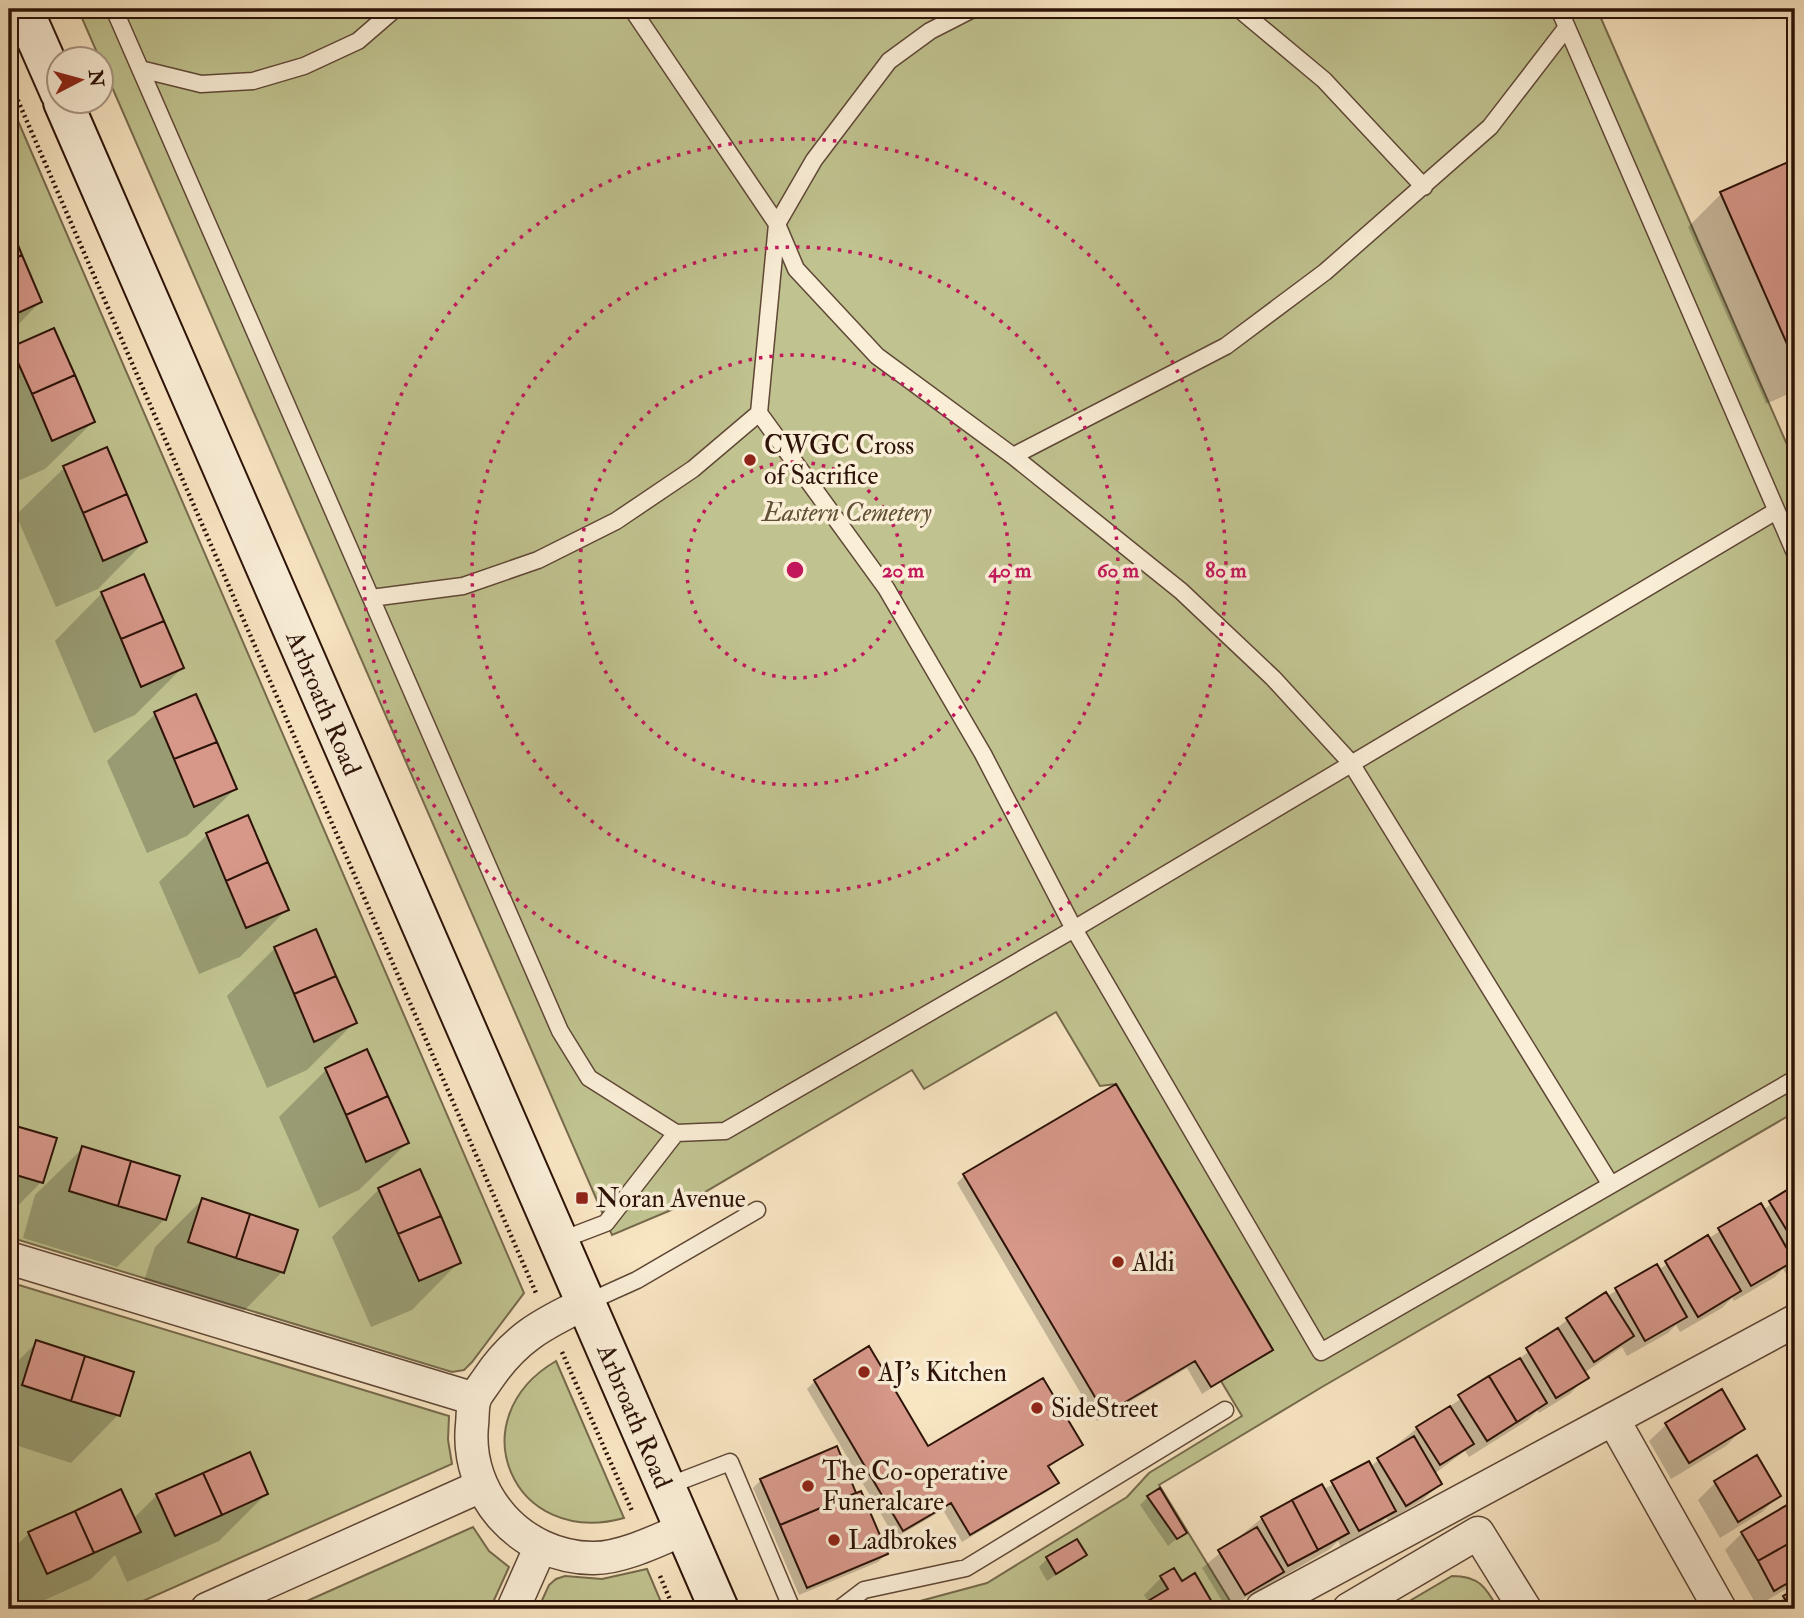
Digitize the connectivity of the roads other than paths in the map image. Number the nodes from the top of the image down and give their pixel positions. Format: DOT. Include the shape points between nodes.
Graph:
graph roads {
  1 [pos="23,9"];
  2 [pos="114,9"];
  3 [pos="395,9"];
  4 [pos="632,9"];
  5 [pos="973,9"];
  6 [pos="1239,9"];
  7 [pos="1559,9"];
  8 [pos="1567,27"];
  9 [pos="46,61"];
  10 [pos="141,69"];
  11 [pos="69,116"];
  12 [pos="1424,187"];
  13 [pos="777,224"];
  14 [pos="759,413"];
  15 [pos="1013,456"];
  16 [pos="1776,511"];
  17 [pos="1795,553"];
  18 [pos="371,598"];
  19 [pos="1351,763"];
  20 [pos="1074,929"];
  21 [pos="1795,1079"];
  22 [pos="676,1133"];
  23 [pos="1611,1185"];
  24 [pos="757,1210"];
  25 [pos="559,1241"];
  26 [pos="9,1258"];
  27 [pos="586,1303"];
  28 [pos="1795,1321"];
  29 [pos="475,1399"];
  30 [pos="1225,1410"];
  31 [pos="1613,1419"];
  32 [pos="481,1486"];
  33 [pos="665,1487"];
  34 [pos="684,1529"];
  35 [pos="540,1548"];
  36 [pos="1262,1608"];
  37 [pos="207,1609"];
  38 [pos="513,1609"];
  39 [pos="719,1609"];
  40 [pos="792,1609"];
  41 [pos="839,1609"];
  42 [pos="1349,1609"];
  43 [pos="1525,1609"];
  44 [pos="1720,1609"];
  1 -- 9 [label="main road"];
  2 -- 10 [label="lane"];
  3 -- 10 [label="lane" via="358,41 304,66 253,81 201,84"];
  4 -- 13 [label="lane"];
  5 -- 13 [label="lane" via="930,31 889,61 814,160"];
  6 -- 12 [label="lane" via="1324,80"];
  7 -- 8 [label="lane"];
  8 -- 12 [label="lane" via="1490,127"];
  8 -- 16 [label="lane"];
  10 -- 18 [label="lane"];
  11 -- 25 [label="main road, Arbroath Road"];
  12 -- 15 [label="lane" via="1325,272 1226,346"];
  13 -- 14 [label="lane"];
  13 -- 15 [label="lane" via="796,268 877,356"];
  14 -- 18 [label="lane" via="693,469 616,521 538,560 463,586"];
  14 -- 20 [label="lane" via="886,588 983,754"];
  15 -- 19 [label="lane" via="1181,591 1273,678"];
  16 -- 17 [label="lane"];
  16 -- 19 [label="lane"];
  18 -- 22 [label="lane" via="560,1031 589,1078"];
  19 -- 20 [label="lane"];
  19 -- 23 [label="lane"];
  20 -- 22 [label="lane" via="725,1131"];
  20 -- 23 [label="lane" via="1321,1352"];
  21 -- 23 [label="lane"];
  22 -- 25 [label="lane" via="606,1223"];
  24 -- 27 [label="lane" via="637,1280"];
  25 -- 27 [label="main road, Arbroath Road"];
  26 -- 29 [label="street"];
  27 -- 29 [label="street" via="548,1321 506,1352"];
  27 -- 33 [label="main road, Arbroath Road"];
  28 -- 31 [label="street"];
  29 -- 32 [label="street" via="470,1444"];
  30 -- 41 [label="lane" via="966,1568 864,1590"];
  31 -- 36 [label="street"];
  31 -- 44 [label="street"];
  32 -- 35 [label="street" via="508,1526"];
  32 -- 37 [label="street"];
  33 -- 34 [label="main road, Arbroath Road"];
  33 -- 40 [label="lane" via="730,1462"];
  34 -- 35 [label="street" via="647,1545 593,1558"];
  34 -- 39 [label="main road, Arbroath Road"];
  35 -- 38 [label="street"];
  42 -- 43 [label="street" via="1478,1533"];
}
